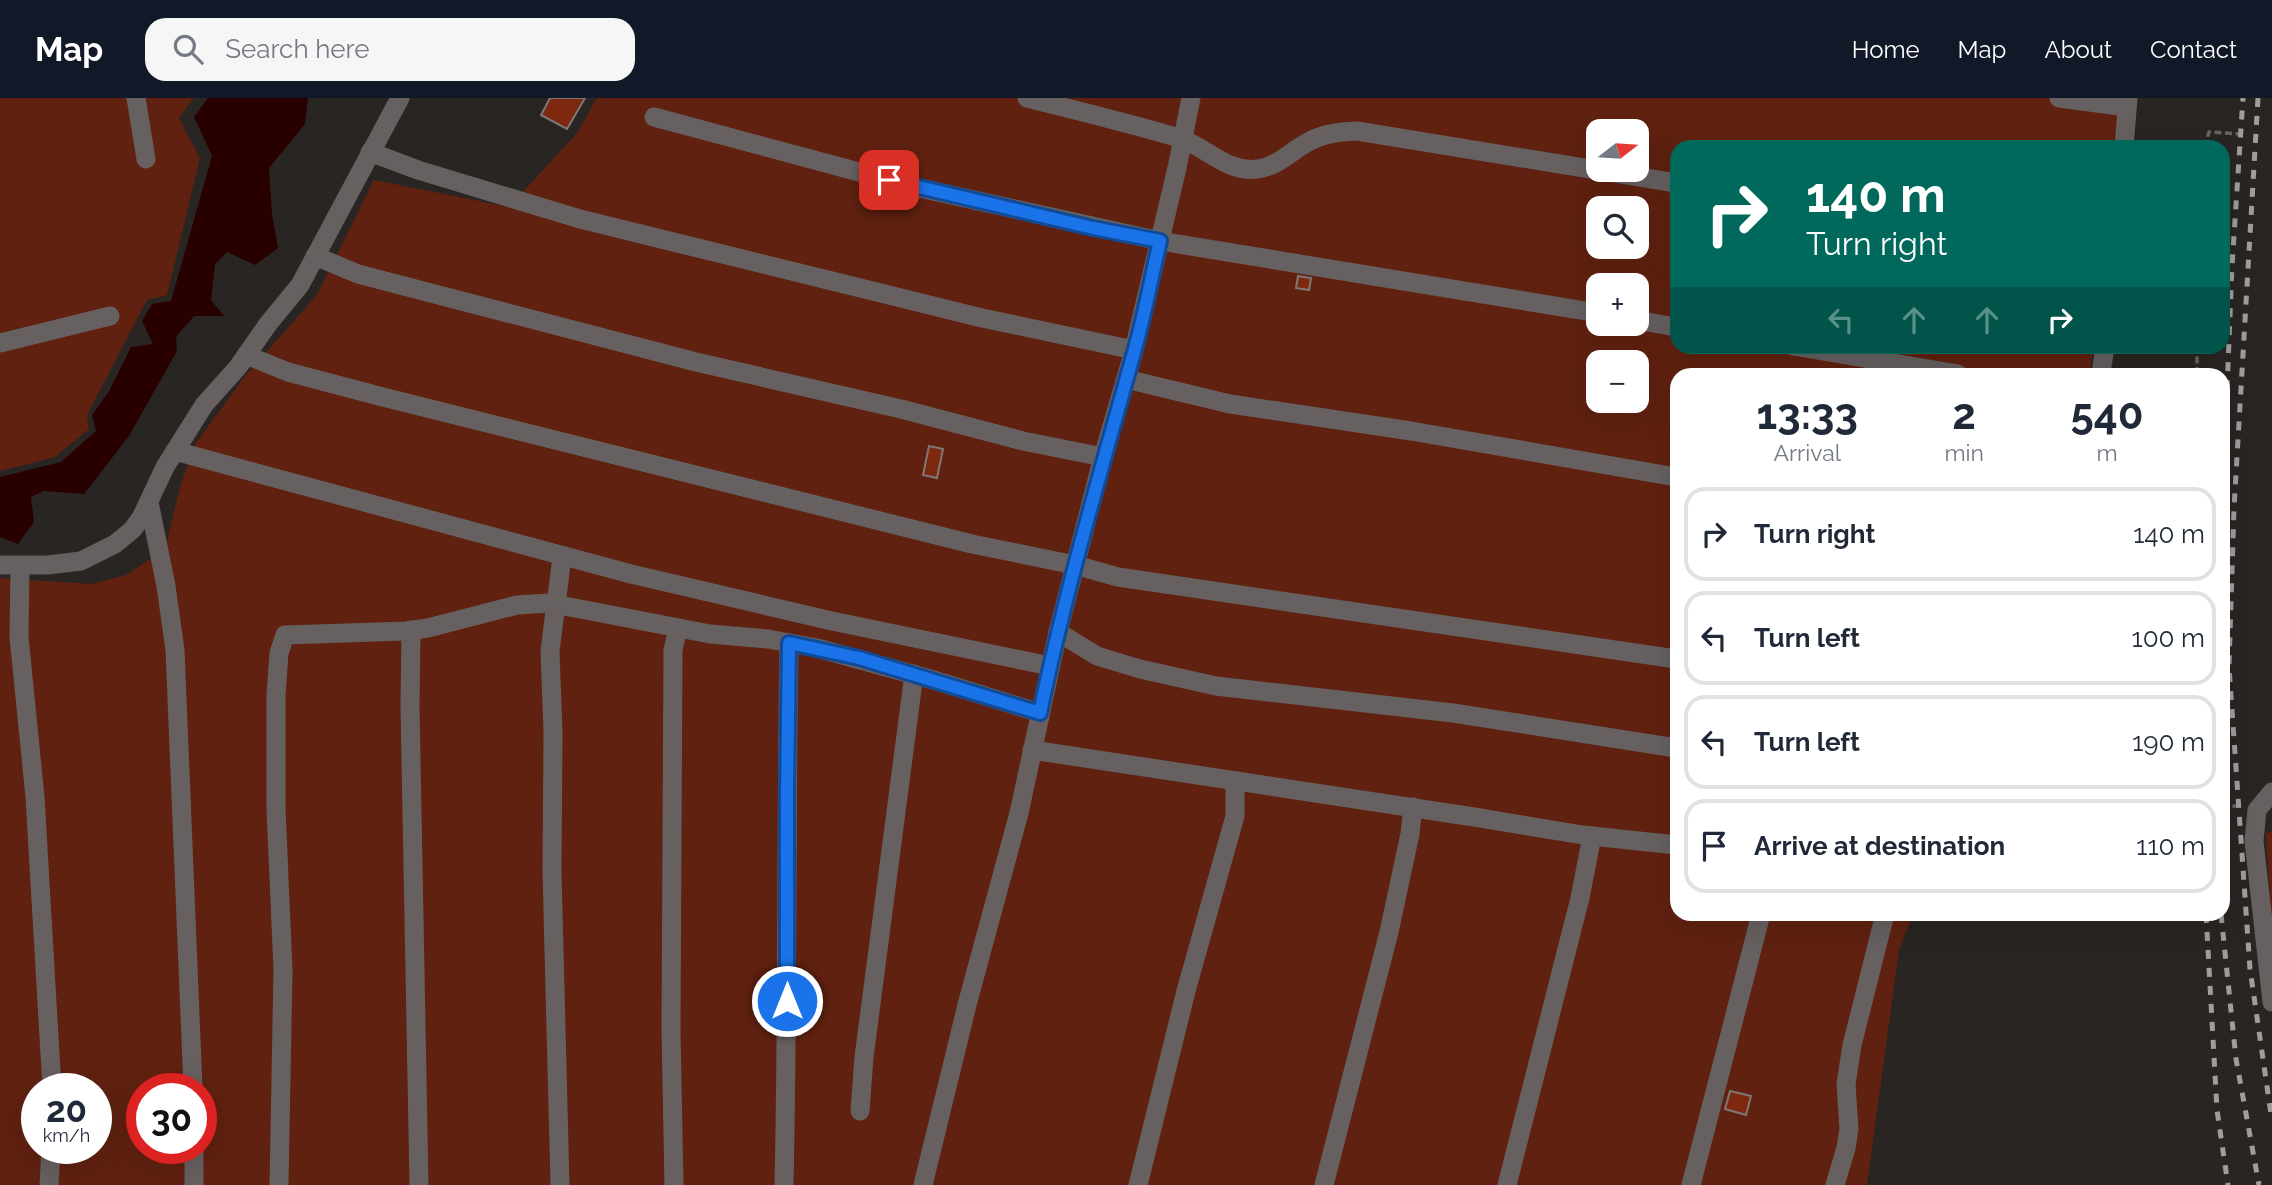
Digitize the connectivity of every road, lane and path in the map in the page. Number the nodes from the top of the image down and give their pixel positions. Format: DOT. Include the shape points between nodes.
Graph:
graph roads {
  1 [pos="136,98"];
  2 [pos="400,98"];
  3 [pos="1027,98"];
  4 [pos="1191,98"];
  5 [pos="2059,98"];
  6 [pos="2127,103"];
  7 [pos="654,117"];
  8 [pos="2241,134"];
  9 [pos="1183,140"];
  10 [pos="2124,140"];
  11 [pos="2206,140"];
  12 [pos="370,152"];
  13 [pos="146,159"];
  14 [pos="1670,182"];
  15 [pos="1160,241"];
  16 [pos="315,256"];
  17 [pos="1586,311"];
  18 [pos="110,316"];
  19 [pos="1649,322"];
  20 [pos="1670,326"];
  21 [pos="0,343"];
  22 [pos="1135,350"];
  23 [pos="1840,354"];
  24 [pos="246,355"];
  25 [pos="1923,368"];
  26 [pos="1126,379"];
  27 [pos="175,452"];
  28 [pos="1104,457"];
  29 [pos="1670,476"];
  30 [pos="149,502"];
  31 [pos="562,556"];
  32 [pos="10,565"];
  33 [pos="1075,565"];
  34 [pos="557,605"];
  35 [pos="678,628"];
  36 [pos="411,630"];
  37 [pos="1058,632"];
  38 [pos="789,643"];
  39 [pos="1670,658"];
  40 [pos="1050,666"];
  41 [pos="914,674"];
  42 [pos="1040,713"];
  43 [pos="1670,747"];
  44 [pos="1032,750"];
  45 [pos="1235,781"];
  46 [pos="2269,799"];
  47 [pos="2230,806"];
  48 [pos="2238,806"];
  49 [pos="1413,807"];
  50 [pos="1592,836"];
  51 [pos="1670,844"];
  52 [pos="1758,921"];
  53 [pos="1883,921"];
  54 [pos="2272,1002"];
  55 [pos="51,1073"];
  56 [pos="192,1073"];
  57 [pos="860,1111"];
  58 [pos="50,1164"];
  59 [pos="194,1164"];
  60 [pos="49,1185"];
  61 [pos="194,1185"];
  62 [pos="279,1185"];
  63 [pos="419,1185"];
  64 [pos="560,1185"];
  65 [pos="674,1185"];
  66 [pos="784,1185"];
  67 [pos="923,1185"];
  68 [pos="1138,1185"];
  69 [pos="1324,1185"];
  70 [pos="1507,1185"];
  71 [pos="1691,1185"];
  72 [pos="1835,1185"];
  1 -- 13 [label="street"];
  2 -- 12 [label="street"];
  3 -- 9 [label="street"];
  4 -- 9 [label="street"];
  5 -- 6 [label="street"];
  6 -- 10 [label="street"];
  7 -- 15 [label="street" via="915,187"];
  8 -- 11 [label="path" via="2208,132"];
  9 -- 14 [label="street" via="1222,163 1258,169 1332,132 1357,131"];
  9 -- 15 [label="street"];
  12 -- 16 [label="street"];
  12 -- 22 [label="street" via="580,219 982,318"];
  15 -- 17 [label="street"];
  15 -- 22 [label="street"];
  16 -- 24 [label="street" via="300,285"];
  16 -- 28 [label="street" via="358,274 682,358"];
  18 -- 21 [label="street"];
  19 -- 20 [label="street"];
  22 -- 26 [label="street"];
  23 -- 25 [label="street"];
  24 -- 27 [label="street" via="204,405"];
  24 -- 33 [label="street" via="288,372 638,462"];
  26 -- 28 [label="street"];
  26 -- 29 [label="street" via="1230,404"];
  27 -- 30 [label="street"];
  27 -- 31 [label="street"];
  28 -- 33 [label="street"];
  30 -- 32 [label="street" via="132,530 98,554 67,564"];
  30 -- 56 [label="street" via="175,650"];
  31 -- 34 [label="street"];
  31 -- 40 [label="street" via="832,621"];
  32 -- 55 [label="street" via="35,797"];
  33 -- 37 [label="street"];
  33 -- 39 [label="street" via="1118,578"];
  34 -- 35 [label="street"];
  34 -- 36 [label="street" via="517,605"];
  34 -- 64 [label="street" via="550,651"];
  35 -- 38 [label="street"];
  35 -- 65 [label="street" via="673,650"];
  36 -- 62 [label="street" via="285,635 279,653 276,808 283,970"];
  36 -- 63 [label="street"];
  37 -- 40 [label="street"];
  37 -- 43 [label="street" via="1097,656 1216,686 1453,713"];
  38 -- 41 [label="street"];
  38 -- 66 [label="street"];
  40 -- 42 [label="street"];
  41 -- 42 [label="street"];
  41 -- 57 [label="street"];
  42 -- 44 [label="street"];
  44 -- 45 [label="street"];
  44 -- 67 [label="street"];
  45 -- 49 [label="street"];
  45 -- 68 [label="street" via="1235,816"];
  46 -- 54 [label="street" via="2257,810 2255,841"];
  47 -- 48 [label="path"];
  49 -- 50 [label="street"];
  49 -- 69 [label="street" via="1389,932"];
  50 -- 51 [label="street"];
  50 -- 70 [label="street"];
  52 -- 71 [label="street"];
  53 -- 72 [label="street" via="1852,1045 1846,1084 1849,1129"];
  58 -- 60 [label="street"];
  59 -- 61 [label="street"];
}
